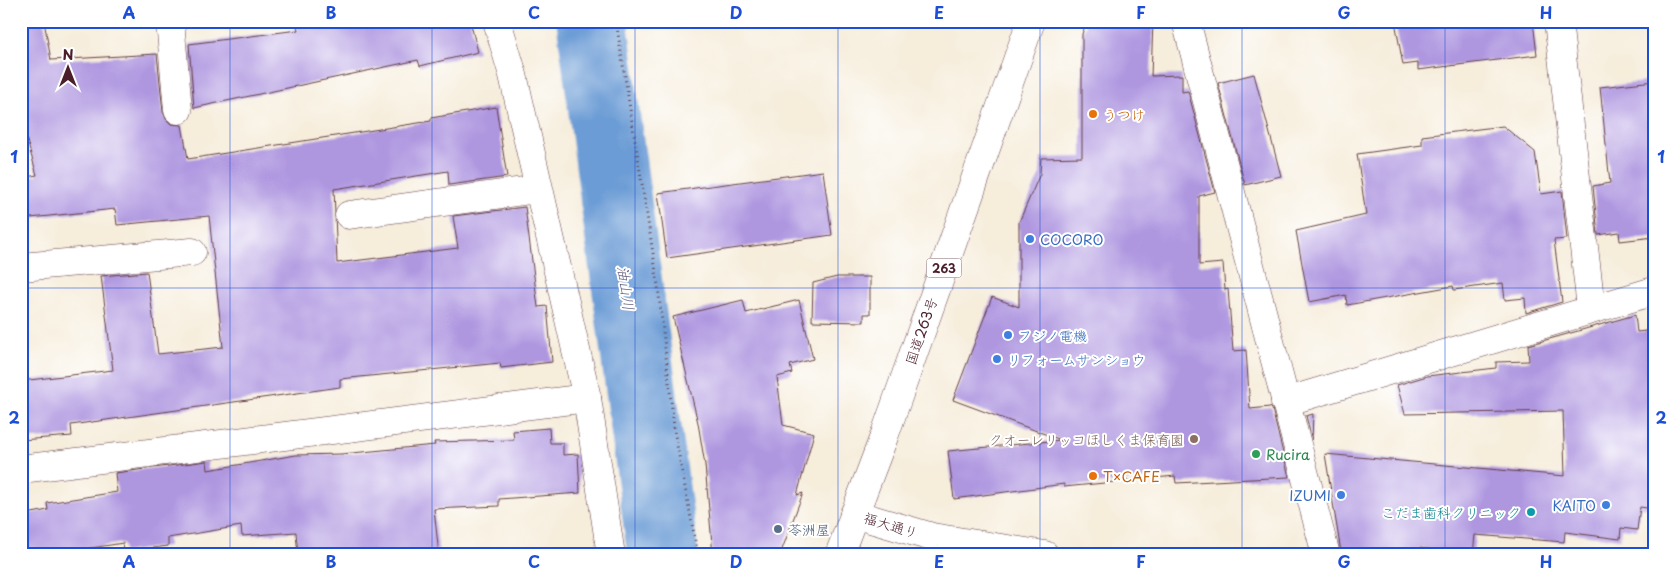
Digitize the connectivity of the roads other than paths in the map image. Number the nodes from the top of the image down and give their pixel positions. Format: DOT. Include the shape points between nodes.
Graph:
graph roads {
  1 [pos="170,21"];
  2 [pos="497,21"];
  3 [pos="1031,21"];
  4 [pos="1186,21"];
  5 [pos="1558,21"];
  6 [pos="178,110"];
  7 [pos="538,189"];
  8 [pos="349,215"];
  9 [pos="192,252"];
  10 [pos="21,268"];
  11 [pos="1654,291"];
  12 [pos="1591,308"];
  13 [pos="587,398"];
  14 [pos="1284,402"];
  15 [pos="21,469"];
  16 [pos="854,514"];
  17 [pos="610,555"];
  18 [pos="839,555"];
  19 [pos="1045,555"];
  20 [pos="1326,555"];
  1 -- 6 [label="main road"];
  2 -- 7 [label="main road" via="513,75"];
  3 -- 16 [label="main road, 国道263号 / 263"];
  4 -- 14 [label="main road"];
  5 -- 12 [label="main road"];
  7 -- 8 [label="main road"];
  7 -- 13 [label="main road"];
  9 -- 10 [label="main road"];
  11 -- 12 [label="main road"];
  12 -- 14 [label="main road"];
  13 -- 15 [label="main road"];
  13 -- 17 [label="main road"];
  14 -- 20 [label="main road"];
  16 -- 18 [label="main road, 国道263号 / 263"];
  16 -- 19 [label="main road, 福大通り" via="932,537"];
}
